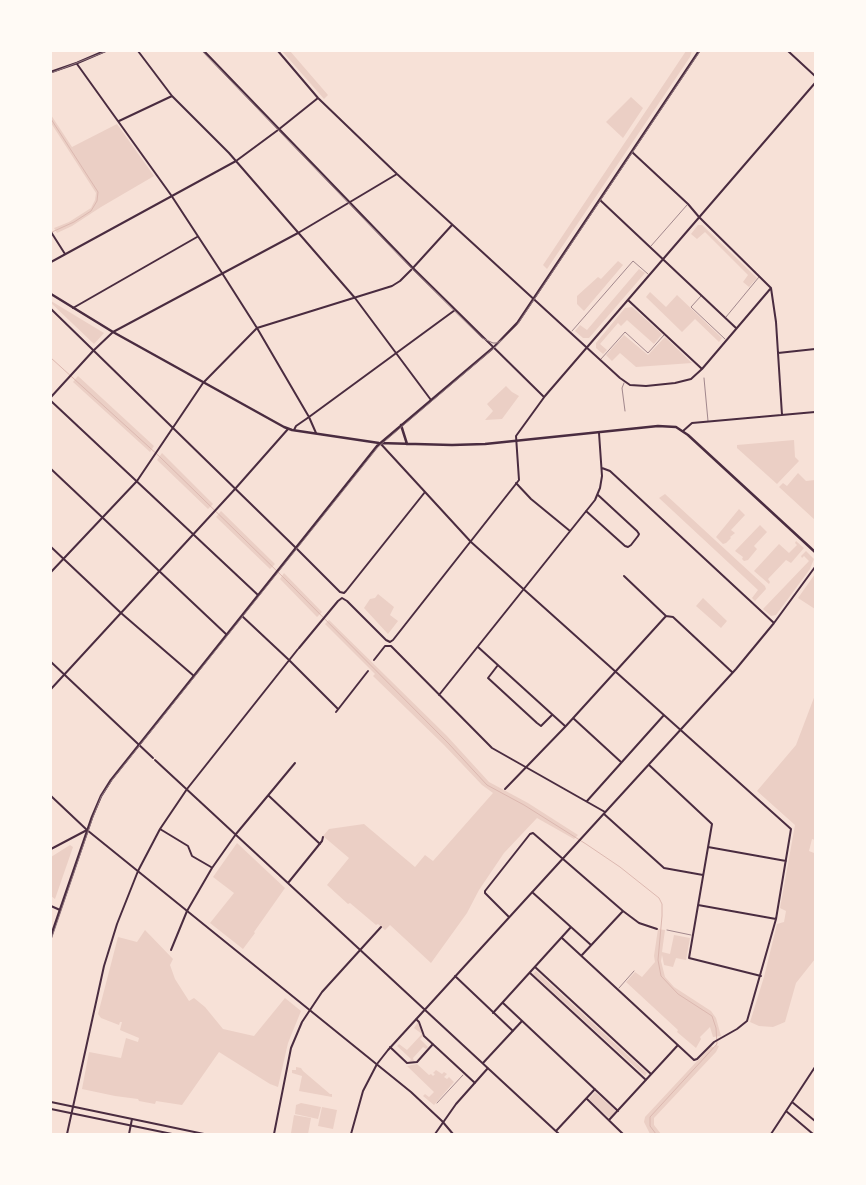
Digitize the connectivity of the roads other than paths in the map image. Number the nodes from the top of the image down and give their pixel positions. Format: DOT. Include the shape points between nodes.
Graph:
graph roads {
  1 [pos="105,51"];
  2 [pos="138,51"];
  3 [pos="204,51"];
  4 [pos="278,51"];
  5 [pos="699,51"];
  6 [pos="788,51"];
  7 [pos="98,53"];
  8 [pos="77,63"];
  9 [pos="51,72"];
  10 [pos="815,76"];
  11 [pos="815,83"];
  12 [pos="172,96"];
  13 [pos="318,98"];
  14 [pos="119,121"];
  15 [pos="278,130"];
  16 [pos="632,152"];
  17 [pos="236,161"];
  18 [pos="397,174"];
  19 [pos="171,196"];
  20 [pos="600,200"];
  21 [pos="349,203"];
  22 [pos="688,204"];
  23 [pos="699,217"];
  24 [pos="452,225"];
  25 [pos="51,232"];
  26 [pos="298,233"];
  27 [pos="198,237"];
  28 [pos="650,248"];
  29 [pos="65,254"];
  30 [pos="662,259"];
  31 [pos="51,262"];
  32 [pos="413,268"];
  33 [pos="222,273"];
  34 [pos="649,275"];
  35 [pos="760,276"];
  36 [pos="771,288"];
  37 [pos="51,294"];
  38 [pos="701,296"];
  39 [pos="355,298"];
  40 [pos="535,299"];
  41 [pos="628,300"];
  42 [pos="73,308"];
  43 [pos="51,309"];
  44 [pos="455,310"];
  45 [pos="725,318"];
  46 [pos="257,328"];
  47 [pos="736,328"];
  48 [pos="113,332"];
  49 [pos="571,332"];
  50 [pos="666,334"];
  51 [pos="727,340"];
  52 [pos="588,347"];
  53 [pos="494,348"];
  54 [pos="815,349"];
  55 [pos="94,351"];
  56 [pos="395,353"];
  57 [pos="778,353"];
  58 [pos="600,359"];
  59 [pos="702,369"];
  60 [pos="704,378"];
  61 [pos="625,381"];
  62 [pos="203,382"];
  63 [pos="51,396"];
  64 [pos="544,397"];
  65 [pos="432,400"];
  66 [pos="51,401"];
  67 [pos="625,411"];
  68 [pos="815,412"];
  69 [pos="782,415"];
  70 [pos="308,416"];
  71 [pos="709,422"];
  72 [pos="401,425"];
  73 [pos="172,428"];
  74 [pos="288,429"];
  75 [pos="294,430"];
  76 [pos="683,431"];
  77 [pos="598,432"];
  78 [pos="316,433"];
  79 [pos="516,440"];
  80 [pos="380,443"];
  81 [pos="407,444"];
  82 [pos="602,468"];
  83 [pos="51,469"];
  84 [pos="137,481"];
  85 [pos="516,483"];
  86 [pos="235,489"];
  87 [pos="425,492"];
  88 [pos="598,495"];
  89 [pos="586,511"];
  90 [pos="103,518"];
  91 [pos="570,531"];
  92 [pos="192,535"];
  93 [pos="471,542"];
  94 [pos="51,547"];
  95 [pos="296,548"];
  96 [pos="815,552"];
  97 [pos="64,558"];
  98 [pos="815,567"];
  99 [pos="159,571"];
  100 [pos="51,572"];
  101 [pos="624,576"];
  102 [pos="524,589"];
  103 [pos="258,595"];
  104 [pos="121,613"];
  105 [pos="242,616"];
  106 [pos="666,616"];
  107 [pos="774,623"];
  108 [pos="227,635"];
  109 [pos="478,647"];
  110 [pos="289,660"];
  111 [pos="374,660"];
  112 [pos="51,662"];
  113 [pos="498,665"];
  114 [pos="368,671"];
  115 [pos="615,671"];
  116 [pos="733,673"];
  117 [pos="64,675"];
  118 [pos="194,676"];
  119 [pos="51,689"];
  120 [pos="439,695"];
  121 [pos="664,714"];
  122 [pos="552,715"];
  123 [pos="574,718"];
  124 [pos="565,727"];
  125 [pos="681,729"];
  126 [pos="139,744"];
  127 [pos="621,762"];
  128 [pos="295,763"];
  129 [pos="648,765"];
  130 [pos="526,768"];
  131 [pos="187,789"];
  132 [pos="505,789"];
  133 [pos="51,796"];
  134 [pos="268,796"];
  135 [pos="587,801"];
  136 [pos="605,813"];
  137 [pos="87,830"];
  138 [pos="160,830"];
  139 [pos="236,834"];
  140 [pos="323,836"];
  141 [pos="320,844"];
  142 [pos="708,848"];
  143 [pos="51,849"];
  144 [pos="562,860"];
  145 [pos="786,861"];
  146 [pos="212,868"];
  147 [pos="138,872"];
  148 [pos="703,875"];
  149 [pos="288,884"];
  150 [pos="532,892"];
  151 [pos="698,906"];
  152 [pos="52,907"];
  153 [pos="60,910"];
  154 [pos="623,910"];
  155 [pos="187,911"];
  156 [pos="509,917"];
  157 [pos="776,918"];
  158 [pos="381,927"];
  159 [pos="571,927"];
  160 [pos="657,929"];
  161 [pos="667,930"];
  162 [pos="693,935"];
  163 [pos="51,936"];
  164 [pos="562,938"];
  165 [pos="591,946"];
  166 [pos="171,950"];
  167 [pos="360,950"];
  168 [pos="582,956"];
  169 [pos="535,967"];
  170 [pos="634,971"];
  171 [pos="530,973"];
  172 [pos="455,976"];
  173 [pos="761,976"];
  174 [pos="618,989"];
  175 [pos="503,1003"];
  176 [pos="309,1010"];
  177 [pos="424,1010"];
  178 [pos="494,1013"];
  179 [pos="416,1019"];
  180 [pos="522,1021"];
  181 [pos="513,1031"];
  182 [pos="433,1044"];
  183 [pos="678,1045"];
  184 [pos="390,1047"];
  185 [pos="484,1063"];
  186 [pos="377,1064"];
  187 [pos="815,1067"];
  188 [pos="488,1068"];
  189 [pos="464,1074"];
  190 [pos="651,1074"];
  191 [pos="646,1080"];
  192 [pos="474,1083"];
  193 [pos="595,1089"];
  194 [pos="586,1098"];
  195 [pos="51,1102"];
  196 [pos="792,1102"];
  197 [pos="437,1104"];
  198 [pos="72,1106"];
  199 [pos="51,1109"];
  200 [pos="618,1111"];
  201 [pos="786,1111"];
  202 [pos="71,1113"];
  203 [pos="132,1119"];
  204 [pos="609,1120"];
  205 [pos="442,1121"];
  206 [pos="815,1121"];
  207 [pos="131,1126"];
  208 [pos="556,1131"];
  209 [pos="66,1134"];
  210 [pos="129,1134"];
  211 [pos="172,1134"];
  212 [pos="204,1134"];
  213 [pos="274,1134"];
  214 [pos="351,1134"];
  215 [pos="435,1134"];
  216 [pos="453,1134"];
  217 [pos="559,1134"];
  218 [pos="623,1134"];
  219 [pos="771,1134"];
  220 [pos="813,1134"];
  1 -- 7 [label="main road"];
  2 -- 12 [label="street"];
  3 -- 15 [label="street"];
  4 -- 13 [label="street"];
  5 -- 16 [label="main road"];
  6 -- 10 [label="street"];
  7 -- 8 [label="main road"];
  8 -- 9 [label="main road"];
  8 -- 14 [label="street"];
  11 -- 23 [label="street"];
  12 -- 14 [label="street"];
  12 -- 17 [label="street"];
  13 -- 15 [label="street"];
  13 -- 18 [label="street"];
  14 -- 19 [label="street"];
  15 -- 17 [label="street"];
  15 -- 21 [label="street"];
  16 -- 20 [label="main road"];
  16 -- 22 [label="street"];
  17 -- 19 [label="street"];
  17 -- 26 [label="street"];
  18 -- 21 [label="street"];
  18 -- 24 [label="street"];
  19 -- 27 [label="street"];
  19 -- 29 [label="street"];
  20 -- 28 [label="street"];
  20 -- 40 [label="main road"];
  21 -- 26 [label="street"];
  21 -- 32 [label="street"];
  22 -- 23 [label="street"];
  22 -- 28 [label="lane"];
  23 -- 30 [label="street"];
  23 -- 35 [label="street"];
  24 -- 32 [label="street"];
  24 -- 40 [label="street"];
  25 -- 29 [label="street"];
  26 -- 33 [label="street"];
  26 -- 39 [label="street"];
  27 -- 33 [label="street"];
  27 -- 42 [label="street"];
  28 -- 30 [label="street"];
  29 -- 31 [label="street"];
  30 -- 34 [label="street"];
  30 -- 38 [label="street"];
  32 -- 39 [label="street" via="392,286"];
  32 -- 44 [label="street"];
  33 -- 46 [label="street"];
  33 -- 48 [label="street"];
  34 -- 41 [label="street"];
  34 -- 49 [label="lane" via="633,261"];
  35 -- 36 [label="street"];
  35 -- 45 [label="lane"];
  36 -- 47 [label="street"];
  36 -- 57 [label="street"];
  37 -- 42 [label="main road"];
  38 -- 45 [label="street"];
  38 -- 51 [label="lane" via="691,307"];
  39 -- 46 [label="street"];
  39 -- 56 [label="street"];
  40 -- 49 [label="street"];
  40 -- 53 [label="main road"];
  41 -- 50 [label="street"];
  41 -- 52 [label="street"];
  42 -- 48 [label="main road"];
  43 -- 55 [label="street"];
  44 -- 53 [label="street"];
  44 -- 56 [label="street"];
  45 -- 47 [label="street"];
  46 -- 62 [label="street"];
  46 -- 70 [label="street"];
  47 -- 51 [label="street"];
  48 -- 55 [label="street"];
  48 -- 62 [label="main road"];
  49 -- 52 [label="street"];
  50 -- 58 [label="lane" via="648,353 625,332"];
  50 -- 59 [label="street"];
  51 -- 59 [label="street"];
  52 -- 58 [label="street"];
  52 -- 64 [label="street"];
  53 -- 64 [label="street"];
  53 -- 65 [label="main road"];
  54 -- 57 [label="street"];
  55 -- 63 [label="street"];
  55 -- 73 [label="street"];
  56 -- 65 [label="street"];
  56 -- 70 [label="street"];
  57 -- 69 [label="street"];
  58 -- 61 [label="street"];
  59 -- 61 [label="street" via="682,382 636,386"];
  60 -- 71 [label="lane"];
  61 -- 67 [label="lane" via="622,388"];
  62 -- 73 [label="street"];
  62 -- 74 [label="main road"];
  64 -- 79 [label="street"];
  65 -- 72 [label="main road"];
  66 -- 84 [label="street"];
  68 -- 69 [label="street"];
  69 -- 71 [label="street"];
  70 -- 75 [label="street"];
  70 -- 78 [label="street"];
  71 -- 76 [label="street" via="690,424"];
  72 -- 80 [label="main road"];
  72 -- 81 [label="main road"];
  73 -- 84 [label="street"];
  73 -- 86 [label="street"];
  74 -- 75 [label="main road"];
  74 -- 86 [label="street"];
  75 -- 78 [label="main road"];
  76 -- 77 [label="main road" via="666,425"];
  76 -- 96 [label="main road"];
  77 -- 79 [label="main road"];
  77 -- 82 [label="street"];
  78 -- 80 [label="main road"];
  79 -- 81 [label="main road" via="465,445"];
  79 -- 85 [label="street" via="519,480"];
  80 -- 81 [label="main road"];
  80 -- 87 [label="street"];
  80 -- 95 [label="main road"];
  82 -- 88 [label="street"];
  82 -- 107 [label="street" via="610,471"];
  83 -- 90 [label="street"];
  84 -- 90 [label="street"];
  84 -- 92 [label="street"];
  85 -- 91 [label="street"];
  85 -- 93 [label="street"];
  86 -- 92 [label="street"];
  86 -- 95 [label="street"];
  87 -- 93 [label="street"];
  87 -- 95 [label="street" via="342,593"];
  88 -- 89 [label="street"];
  88 -- 89 [label="street" via="637,530 638,536 631,545 625,546"];
  89 -- 91 [label="street"];
  90 -- 97 [label="street"];
  90 -- 99 [label="street"];
  91 -- 102 [label="street"];
  92 -- 99 [label="street"];
  92 -- 103 [label="street"];
  93 -- 102 [label="street"];
  93 -- 110 [label="street" via="390,642 342,598"];
  94 -- 97 [label="street"];
  95 -- 103 [label="main road"];
  97 -- 100 [label="street"];
  97 -- 104 [label="street"];
  98 -- 107 [label="street"];
  99 -- 104 [label="street"];
  99 -- 108 [label="street"];
  101 -- 106 [label="street"];
  102 -- 109 [label="street"];
  102 -- 115 [label="street"];
  103 -- 105 [label="main road"];
  104 -- 117 [label="street"];
  104 -- 118 [label="street"];
  105 -- 108 [label="main road"];
  105 -- 110 [label="street"];
  106 -- 115 [label="street"];
  106 -- 116 [label="street" via="673,617"];
  107 -- 116 [label="street"];
  108 -- 118 [label="main road"];
  109 -- 113 [label="street"];
  109 -- 120 [label="street"];
  110 -- 114 [label="street" via="336,711"];
  110 -- 131 [label="street"];
  111 -- 120 [label="street" via="386,646 390,646"];
  112 -- 117 [label="street"];
  113 -- 122 [label="street"];
  113 -- 122 [label="street" via="488,678 536,723 542,726"];
  115 -- 121 [label="street"];
  115 -- 123 [label="street"];
  116 -- 125 [label="street"];
  117 -- 119 [label="street"];
  117 -- 126 [label="street"];
  118 -- 126 [label="main road"];
  120 -- 130 [label="street" via="492,748"];
  121 -- 125 [label="street"];
  121 -- 127 [label="street"];
  122 -- 124 [label="street"];
  123 -- 124 [label="street"];
  123 -- 127 [label="street"];
  124 -- 130 [label="street"];
  125 -- 129 [label="street"];
  125 -- 145 [label="street" via="791,829"];
  126 -- 131 [label="street"];
  126 -- 137 [label="main road" via="103,791"];
  127 -- 135 [label="street"];
  128 -- 134 [label="street"];
  129 -- 136 [label="street"];
  129 -- 142 [label="street" via="712,824"];
  130 -- 132 [label="street"];
  130 -- 135 [label="street"];
  131 -- 138 [label="street"];
  131 -- 139 [label="street"];
  133 -- 137 [label="street"];
  134 -- 139 [label="street"];
  134 -- 141 [label="street"];
  135 -- 136 [label="street"];
  136 -- 144 [label="street"];
  136 -- 148 [label="street" via="664,868"];
  137 -- 143 [label="street"];
  137 -- 147 [label="street"];
  137 -- 153 [label="main road"];
  138 -- 146 [label="street" via="188,846 192,856"];
  138 -- 147 [label="street"];
  139 -- 146 [label="street"];
  139 -- 149 [label="street"];
  140 -- 141 [label="street"];
  141 -- 149 [label="street"];
  142 -- 145 [label="street"];
  142 -- 148 [label="street"];
  144 -- 150 [label="street"];
  144 -- 154 [label="street"];
  144 -- 156 [label="street" via="533,833 530,834 485,891"];
  145 -- 157 [label="street"];
  146 -- 155 [label="street"];
  147 -- 155 [label="street"];
  147 -- 198 [label="street" via="104,966"];
  148 -- 151 [label="street"];
  149 -- 167 [label="street"];
  150 -- 156 [label="street"];
  150 -- 159 [label="street"];
  151 -- 157 [label="street"];
  151 -- 162 [label="street"];
  152 -- 153 [label="street"];
  153 -- 163 [label="main road"];
  154 -- 160 [label="street" via="639,923"];
  154 -- 165 [label="street"];
  155 -- 166 [label="street"];
  155 -- 176 [label="street"];
  156 -- 172 [label="street"];
  157 -- 173 [label="street"];
  158 -- 167 [label="street"];
  159 -- 164 [label="street"];
  159 -- 165 [label="street"];
  161 -- 162 [label="lane"];
  162 -- 173 [label="street" via="689,958"];
  164 -- 168 [label="street"];
  164 -- 169 [label="street"];
  165 -- 168 [label="street"];
  167 -- 176 [label="street"];
  167 -- 177 [label="street"];
  168 -- 174 [label="street"];
  169 -- 171 [label="street"];
  169 -- 190 [label="street"];
  170 -- 174 [label="lane"];
  171 -- 175 [label="street"];
  171 -- 191 [label="street"];
  172 -- 177 [label="street"];
  172 -- 178 [label="street"];
  173 -- 183 [label="street" via="746,1024 714,1042 694,1060"];
  174 -- 183 [label="street"];
  175 -- 178 [label="street"];
  175 -- 180 [label="street"];
  176 -- 186 [label="street"];
  176 -- 213 [label="street" via="291,1048"];
  177 -- 179 [label="street"];
  177 -- 185 [label="street"];
  178 -- 181 [label="street"];
  179 -- 182 [label="street" via="424,1036"];
  179 -- 184 [label="street"];
  180 -- 181 [label="street"];
  180 -- 193 [label="street"];
  181 -- 185 [label="street"];
  182 -- 184 [label="street" via="417,1062 407,1063"];
  182 -- 189 [label="street"];
  183 -- 190 [label="street"];
  184 -- 186 [label="street"];
  185 -- 188 [label="street"];
  186 -- 205 [label="street"];
  186 -- 214 [label="street" via="362,1092"];
  187 -- 196 [label="street"];
  188 -- 192 [label="street"];
  188 -- 208 [label="street"];
  189 -- 192 [label="street"];
  189 -- 197 [label="lane"];
  190 -- 191 [label="street"];
  191 -- 200 [label="street"];
  192 -- 205 [label="street"];
  193 -- 194 [label="street"];
  193 -- 200 [label="street"];
  194 -- 204 [label="street"];
  194 -- 208 [label="street"];
  195 -- 198 [label="street"];
  196 -- 201 [label="street"];
  196 -- 206 [label="street"];
  198 -- 202 [label="street"];
  198 -- 203 [label="street"];
  199 -- 202 [label="street"];
  200 -- 204 [label="street"];
  201 -- 219 [label="street"];
  201 -- 220 [label="street"];
  202 -- 207 [label="street"];
  202 -- 209 [label="street"];
  203 -- 207 [label="street"];
  203 -- 212 [label="street"];
  204 -- 218 [label="street"];
  205 -- 215 [label="street"];
  205 -- 216 [label="street"];
  207 -- 210 [label="street"];
  207 -- 211 [label="street"];
  208 -- 217 [label="street"];
}
